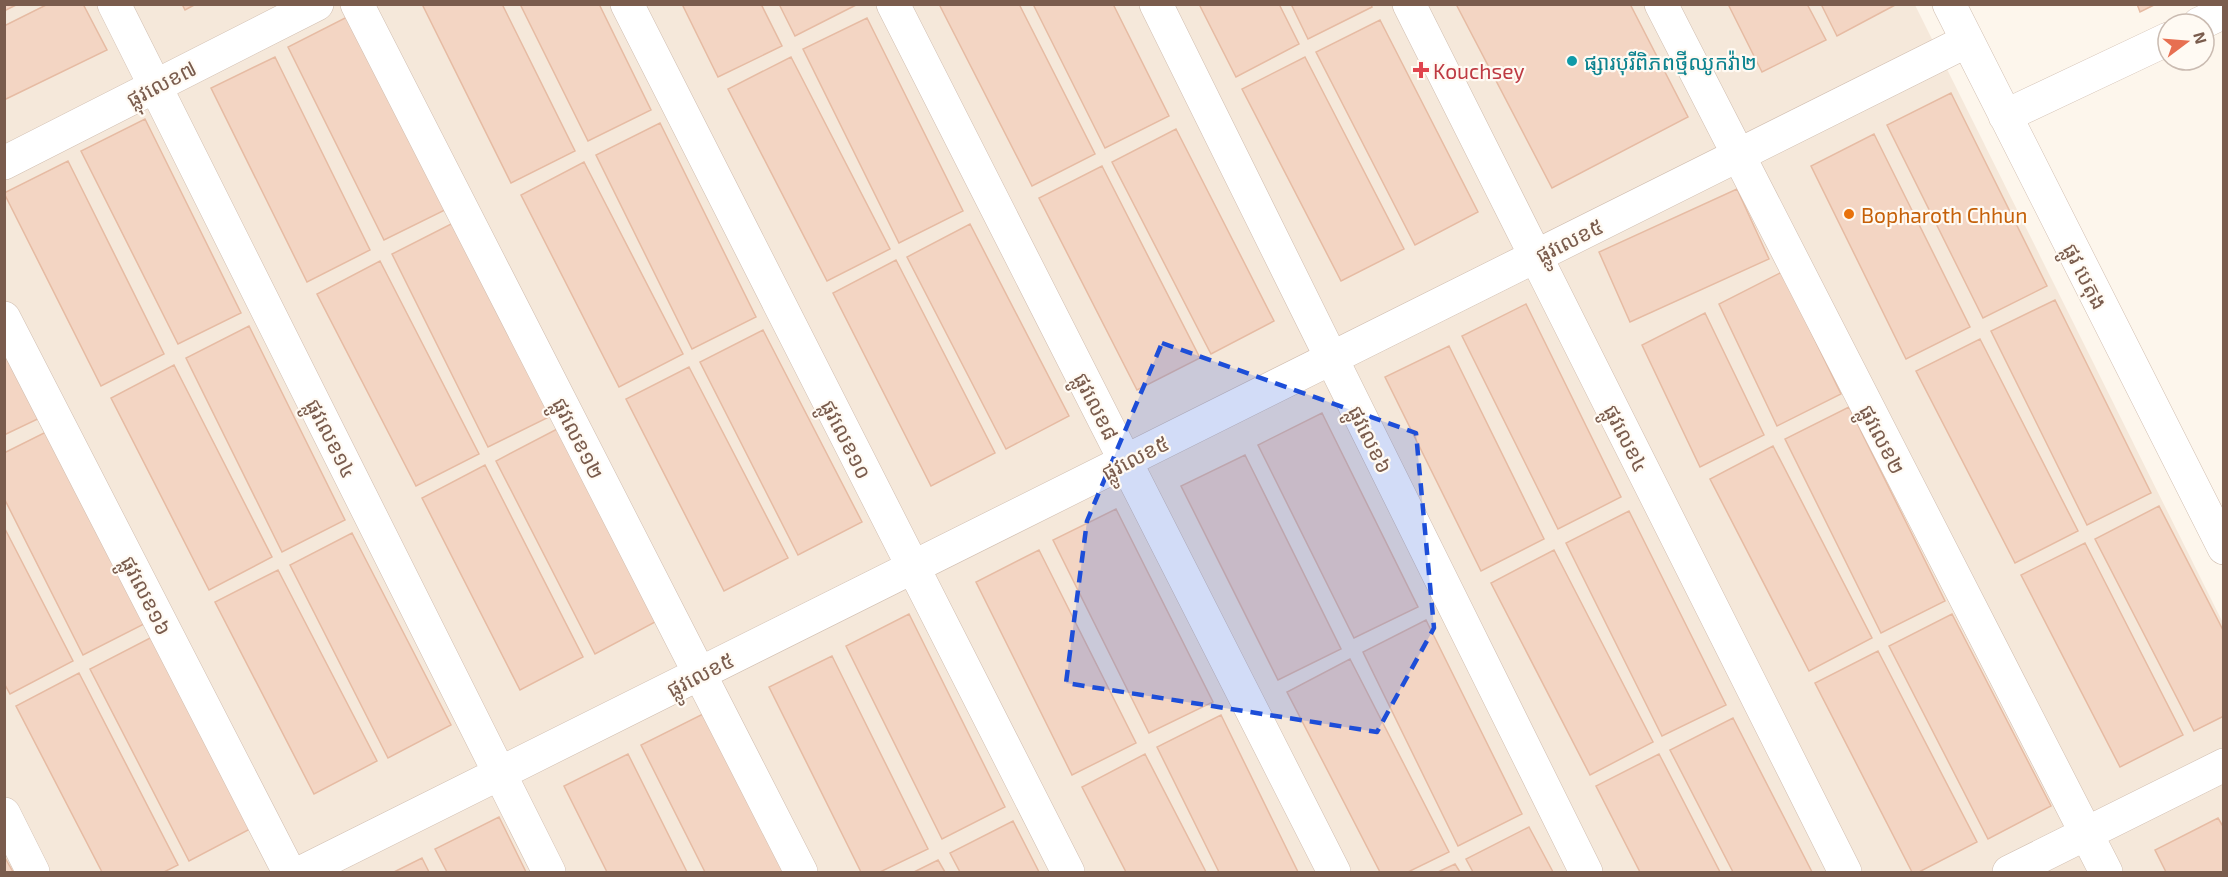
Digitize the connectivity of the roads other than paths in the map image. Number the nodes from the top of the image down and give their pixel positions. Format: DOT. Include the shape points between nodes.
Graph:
graph roads {
  1 [pos="114,4"];
  2 [pos="317,4"];
  3 [pos="357,4"];
  4 [pos="627,4"];
  5 [pos="893,4"];
  6 [pos="1156,4"];
  7 [pos="1409,4"];
  8 [pos="1661,4"];
  9 [pos="1949,4"];
  10 [pos="1967,41"];
  11 [pos="2156,45"];
  12 [pos="155,86"];
  13 [pos="2006,116"];
  14 [pos="1738,156"];
  15 [pos="4,163"];
  16 [pos="1536,256"];
  17 [pos="4,318"];
  18 [pos="1332,359"];
  19 [pos="1125,462"];
  20 [pos="2223,548"];
  21 [pos="913,567"];
  22 [pos="699,674"];
  23 [pos="2223,765"];
  24 [pos="500,774"];
  25 [pos="4,814"];
  26 [pos="2086,834"];
  27 [pos="33,873"];
  28 [pos="289,873"];
  29 [pos="302,873"];
  30 [pos="549,873"];
  31 [pos="801,873"];
  32 [pos="1068,873"];
  33 [pos="1334,873"];
  34 [pos="1586,873"];
  35 [pos="1845,873"];
  36 [pos="2009,873"];
  37 [pos="2106,873"];
  1 -- 12 [label="street, ផ្លូវលេខ១៤"];
  2 -- 12 [label="street, ផ្លុវលេខ៧"];
  3 -- 22 [label="street, ផ្លូវលេខ១២"];
  4 -- 21 [label="street, ផ្លូវលេខ១០"];
  5 -- 19 [label="street, ផ្លូវលេខ៨"];
  6 -- 18 [label="street, ផ្លូវលេខ៦"];
  7 -- 16 [label="street, ផ្លូវលេខ៤"];
  8 -- 14 [label="street, ផ្លូវលេខ២"];
  9 -- 10 [label="street, ផ្លូវ បេតុង"];
  10 -- 13 [label="street, ផ្លូវ បេតុង"];
  10 -- 14 [label="street, ផ្លូវលេខ៥"];
  11 -- 13 [label="street"];
  12 -- 15 [label="street, ផ្លុវលេខ៧"];
  12 -- 24 [label="street, ផ្លូវលេខ១៤"];
  13 -- 20 [label="street, ផ្លូវ បេតុង"];
  14 -- 16 [label="street, ផ្លូវលេខ៥"];
  14 -- 26 [label="street, ផ្លូវលេខ២"];
  16 -- 18 [label="street, ផ្លូវលេខ៥"];
  16 -- 35 [label="street, ផ្លូវលេខ៤"];
  17 -- 28 [label="street, ផ្លូវលេខ១៦"];
  18 -- 19 [label="street, ផ្លូវលេខ៥"];
  18 -- 34 [label="street, ផ្លូវលេខ៦"];
  19 -- 21 [label="street, ផ្លូវលេខ៥"];
  19 -- 33 [label="street, ផ្លូវលេខ៨"];
  21 -- 22 [label="street, ផ្លូវលេខ៥"];
  21 -- 32 [label="street, ផ្លូវលេខ១០"];
  22 -- 24 [label="street, ផ្លូវលេខ៥"];
  22 -- 31 [label="street, ផ្លូវលេខ១២"];
  23 -- 26 [label="street"];
  24 -- 29 [label="street, ផ្លូវលេខ៥"];
  24 -- 30 [label="street, ផ្លូវលេខ១៤"];
  25 -- 27 [label="street"];
  26 -- 36 [label="street"];
  26 -- 37 [label="street, ផ្លូវលេខ២"];
}
